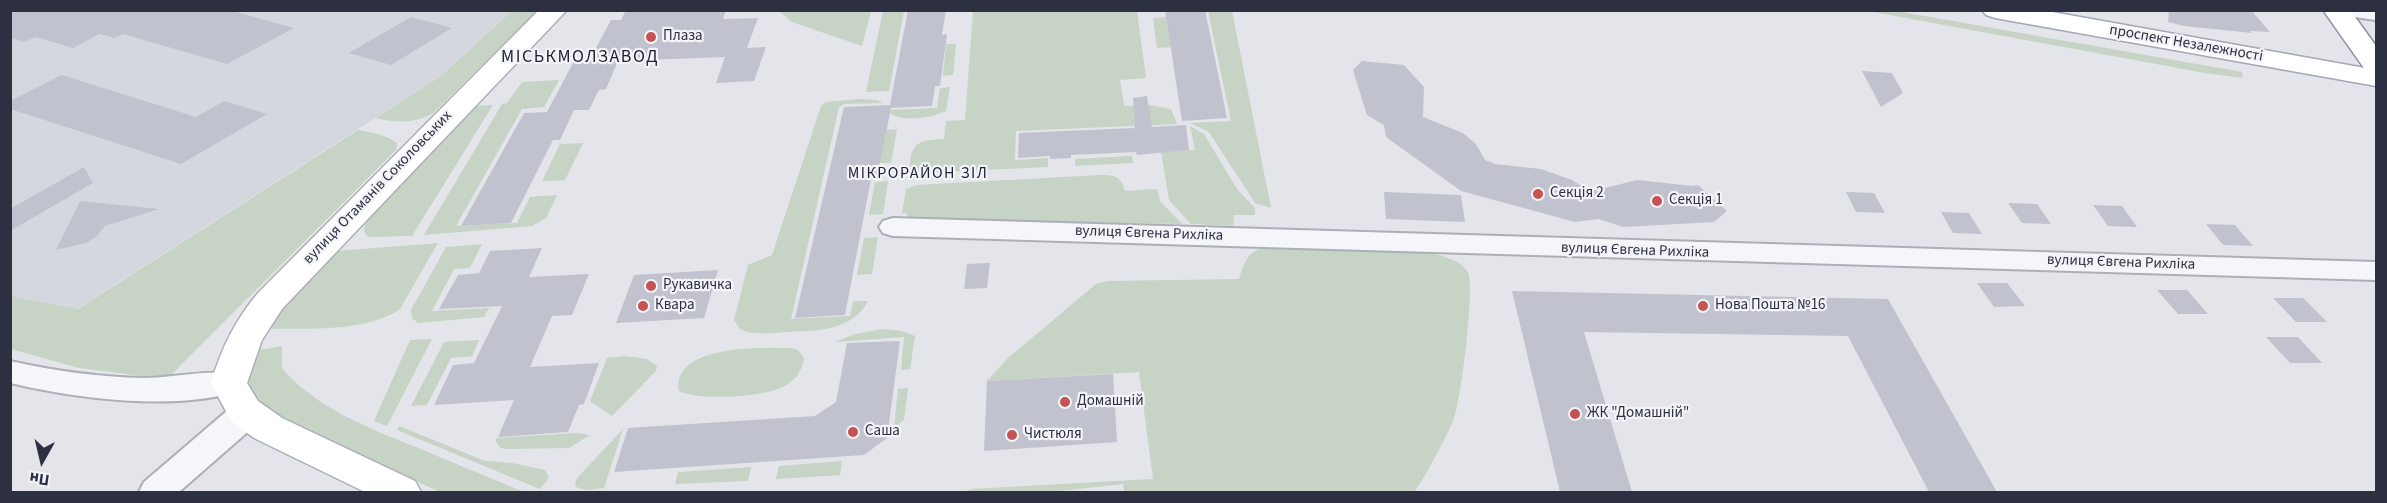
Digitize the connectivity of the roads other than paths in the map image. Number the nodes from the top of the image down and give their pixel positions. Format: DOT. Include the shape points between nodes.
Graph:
graph roads {
  1 [pos="554,10"];
  2 [pos="1995,10"];
  3 [pos="2336,10"];
  4 [pos="2348,10"];
  5 [pos="2376,13"];
  6 [pos="2376,65"];
  7 [pos="2376,78"];
  8 [pos="893,227"];
  9 [pos="2376,271"];
  10 [pos="10,372"];
  11 [pos="238,398"];
  12 [pos="156,492"];
  13 [pos="402,492"];
  1 -- 11 [label="main road, вулиця Отаманів Соколовських" via="255,319 242,342"];
  2 -- 7 [label="main road, проспект Незалежності"];
  3 -- 6 [label="main road"];
  4 -- 5 [label="street"];
  8 -- 9 [label="street, вулиця Євгена Рихліка"];
  10 -- 11 [label="street" via="110,390 174,390"];
  11 -- 12 [label="street"];
  11 -- 13 [label="main road" via="268,428"];
}
